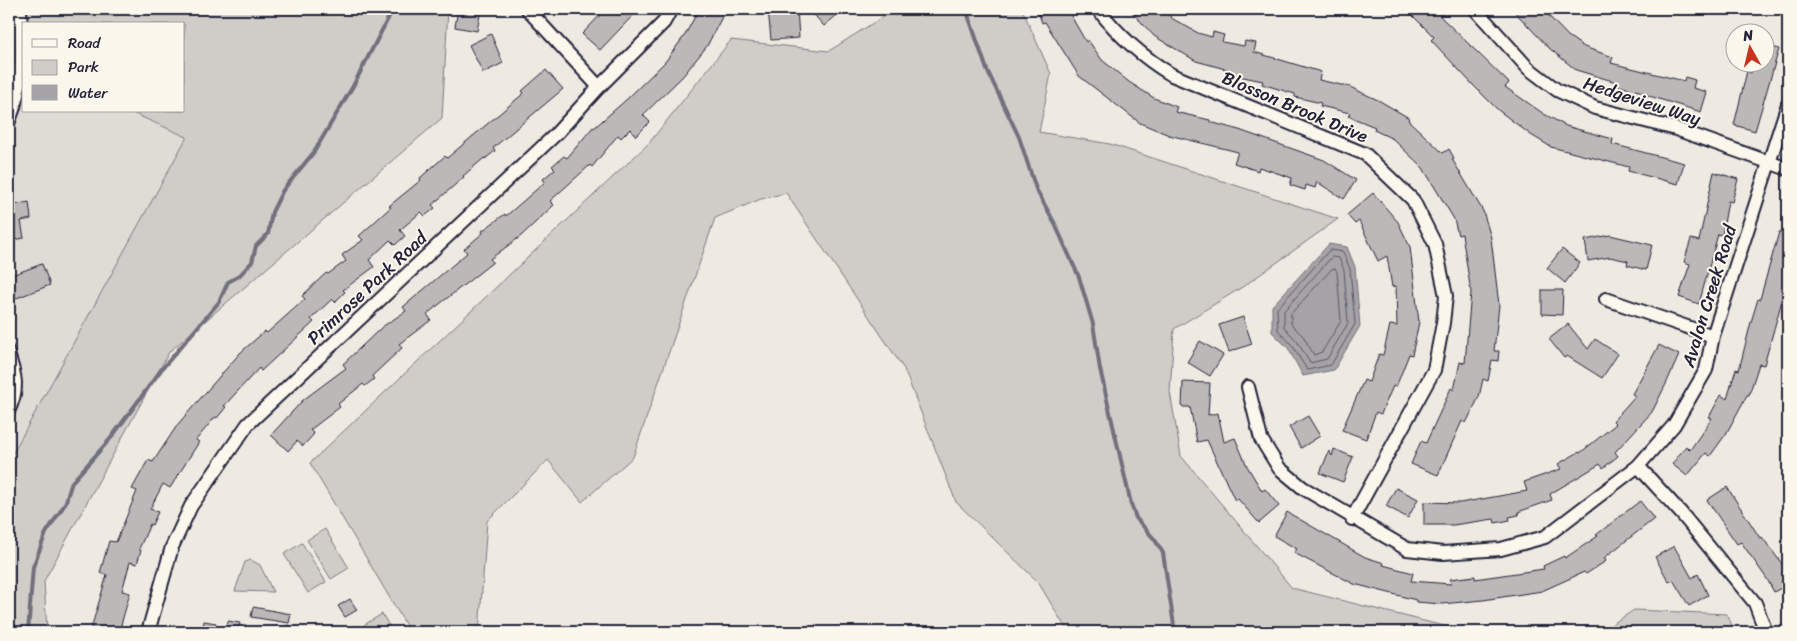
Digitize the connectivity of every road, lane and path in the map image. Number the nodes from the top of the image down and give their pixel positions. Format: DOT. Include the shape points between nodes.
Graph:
graph roads {
  1 [pos="20,9"];
  2 [pos="671,9"];
  3 [pos="1098,9"];
  4 [pos="1475,9"];
  5 [pos="528,10"];
  6 [pos="599,87"];
  7 [pos="1788,104"];
  8 [pos="9,122"];
  9 [pos="1769,163"];
  10 [pos="1788,169"];
  11 [pos="1606,299"];
  12 [pos="1713,336"];
  13 [pos="9,348"];
  14 [pos="1248,386"];
  15 [pos="9,416"];
  16 [pos="1638,466"];
  17 [pos="1352,519"];
  18 [pos="148,632"];
  19 [pos="1766,632"];
  1 -- 8 [label="street" via="22,56 17,102"];
  2 -- 6 [label="street, Primrose Park Road" via="664,22"];
  3 -- 17 [label="street, Blosson Brook Drive" via="1117,33 1149,61 1172,75 1365,154 1413,200 1435,244 1446,296 1434,370"];
  4 -- 9 [label="street, Hedgeview Way" via="1528,68 1557,90 1595,108 1676,129"];
  5 -- 6 [label="street"];
  6 -- 18 [label="street, Primrose Park Road" via="556,134 248,424 191,506 172,547"];
  7 -- 9 [label="street, Avalon Creek Road"];
  9 -- 10 [label="street, Hedgeview Way"];
  9 -- 12 [label="street, Avalon Creek Road"];
  11 -- 12 [label="street"];
  12 -- 16 [label="street, Avalon Creek Road" via="1706,370 1674,425"];
  13 -- 15 [label="lane" via="17,371 18,399"];
  14 -- 17 [label="street, Avalon Creek Road" via="1260,439 1279,468 1303,488"];
  16 -- 17 [label="street, Avalon Creek Road" via="1545,537 1501,549 1443,554 1407,549"];
  16 -- 19 [label="street" via="1682,513 1755,603"];
}
